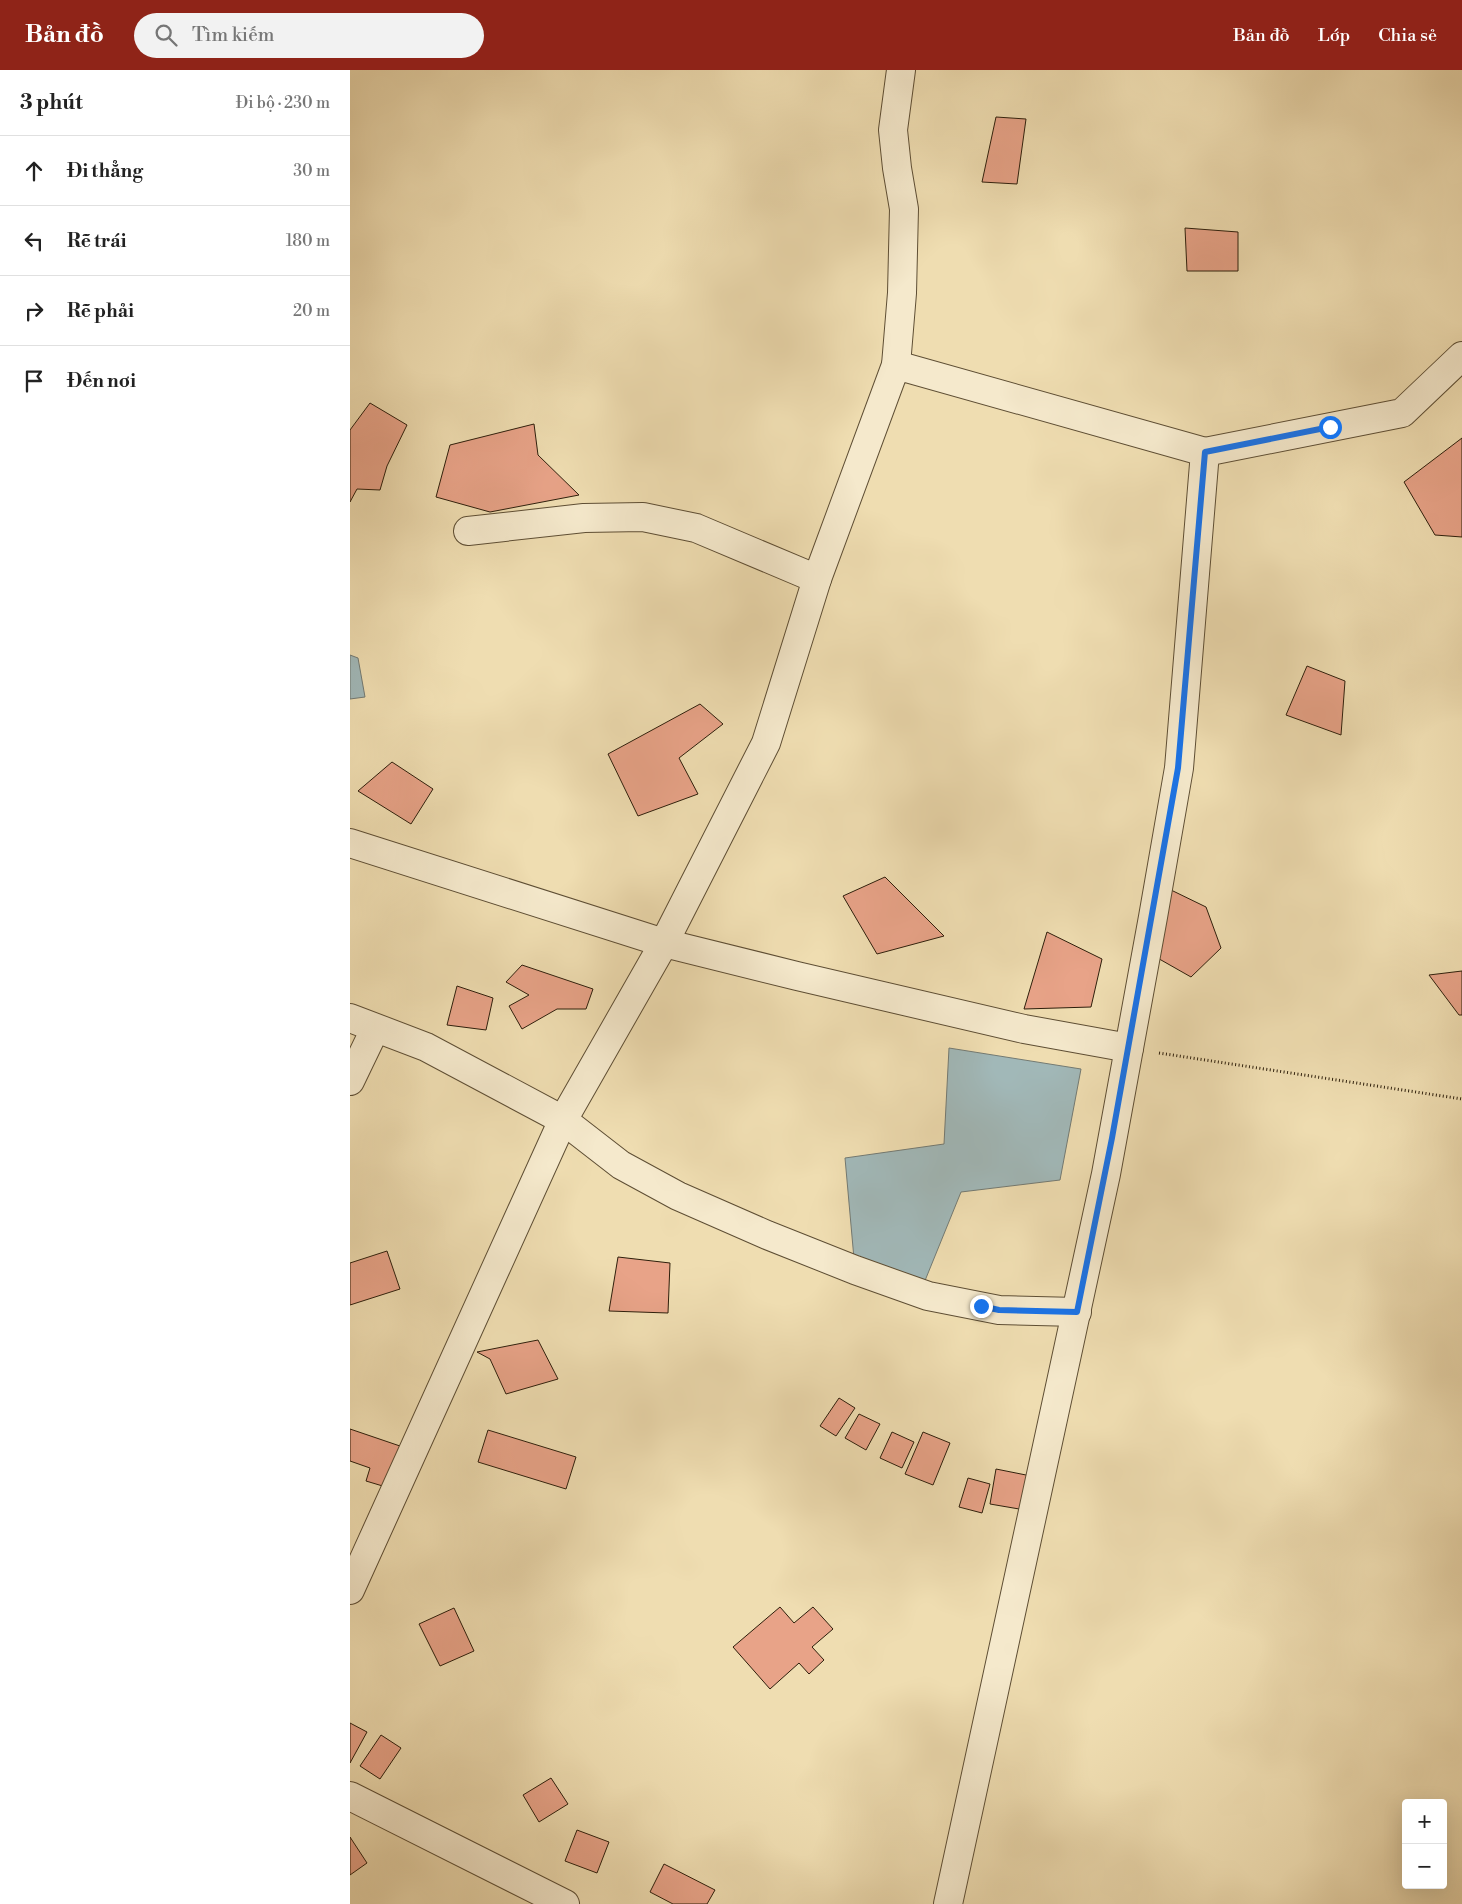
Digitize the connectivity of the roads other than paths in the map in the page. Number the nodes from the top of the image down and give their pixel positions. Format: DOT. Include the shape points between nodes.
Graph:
graph roads {
  1 [pos="901,70"];
  2 [pos="1462,356"];
  3 [pos="896,364"];
  4 [pos="1205,452"];
  5 [pos="468,531"];
  6 [pos="817,579"];
  7 [pos="350,843"];
  8 [pos="664,943"];
  9 [pos="350,1018"];
  10 [pos="375,1029"];
  11 [pos="1129,1048"];
  12 [pos="350,1081"];
  13 [pos="563,1120"];
  14 [pos="1077,1312"];
  15 [pos="353,1575"];
  16 [pos="350,1796"];
  17 [pos="565,1904"];
  18 [pos="948,1904"];
  1 -- 3 [label="street" via="893,130 904,209"];
  2 -- 4 [label="street" via="1402,413"];
  3 -- 4 [label="street"];
  3 -- 6 [label="street"];
  4 -- 11 [label="street" via="1178,768"];
  5 -- 6 [label="street" via="584,518 643,516 696,528"];
  6 -- 8 [label="street" via="766,743"];
  7 -- 8 [label="street"];
  8 -- 11 [label="street" via="1014,1027"];
  8 -- 13 [label="street"];
  9 -- 10 [label="street"];
  10 -- 12 [label="street"];
  10 -- 13 [label="street" via="426,1047"];
  11 -- 14 [label="street"];
  13 -- 14 [label="street" via="621,1165 678,1196 855,1270 928,1296 999,1310"];
  13 -- 15 [label="street"];
  14 -- 18 [label="street"];
  16 -- 17 [label="street"];
}
